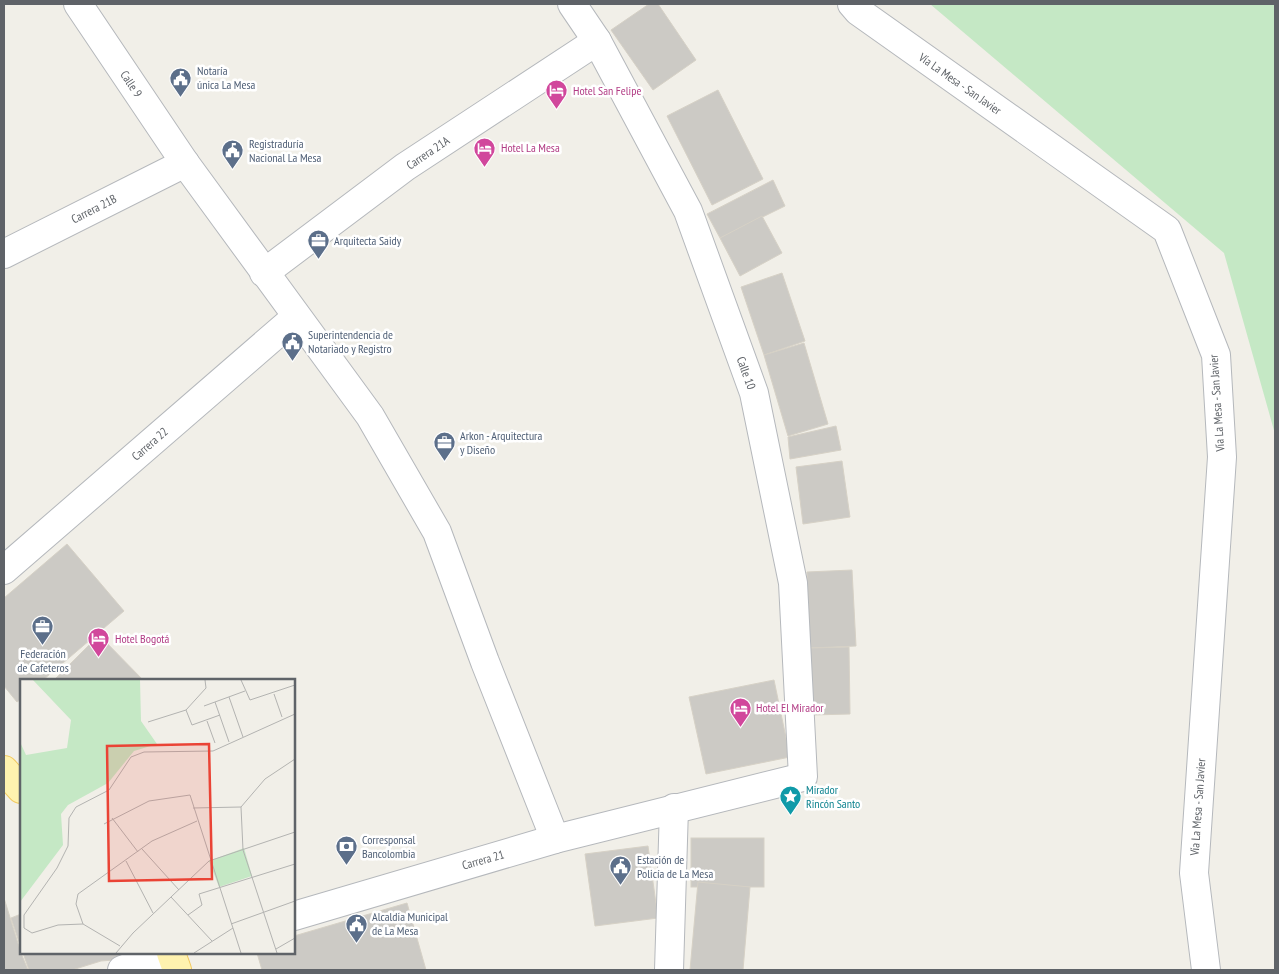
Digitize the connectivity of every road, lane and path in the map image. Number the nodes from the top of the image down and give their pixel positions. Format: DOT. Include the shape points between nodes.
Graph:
graph roads {
  1 [pos="78,4"];
  2 [pos="572,4"];
  3 [pos="852,4"];
  4 [pos="597,41"];
  5 [pos="184,163"];
  6 [pos="4,254"];
  7 [pos="264,273"];
  8 [pos="296,317"];
  9 [pos="4,570"];
  10 [pos="4,770"];
  11 [pos="803,777"];
  12 [pos="20,788"];
  13 [pos="674,808"];
  14 [pos="555,839"];
  15 [pos="295,916"];
  16 [pos="167,954"];
  17 [pos="170,954"];
  18 [pos="122,970"];
  19 [pos="177,970"];
  20 [pos="669,970"];
  21 [pos="1206,970"];
  1 -- 5 [label="street, Calle 9"];
  2 -- 4 [label="street, Calle 10"];
  3 -- 21 [label="street, Vía La Mesa - San Javier" via="858,12 1167,230 1216,355 1222,457 1194,873"];
  4 -- 7 [label="street, Carrera 21A" via="405,167"];
  4 -- 11 [label="street, Calle 10" via="688,211 754,393 793,583"];
  5 -- 6 [label="street, Carrera 21B"];
  5 -- 7 [label="street, Calle 9"];
  7 -- 8 [label="street, Calle 9"];
  8 -- 9 [label="street, Carrera 22"];
  8 -- 14 [label="street, Calle 9" via="370,416 437,532"];
  10 -- 12 [label="main road"];
  11 -- 13 [label="street, Carrera 21"];
  13 -- 14 [label="street, Carrera 21"];
  13 -- 20 [label="street"];
  14 -- 15 [label="street, Carrera 21"];
  16 -- 18 [label="street"];
  17 -- 19 [label="main road"];
}
